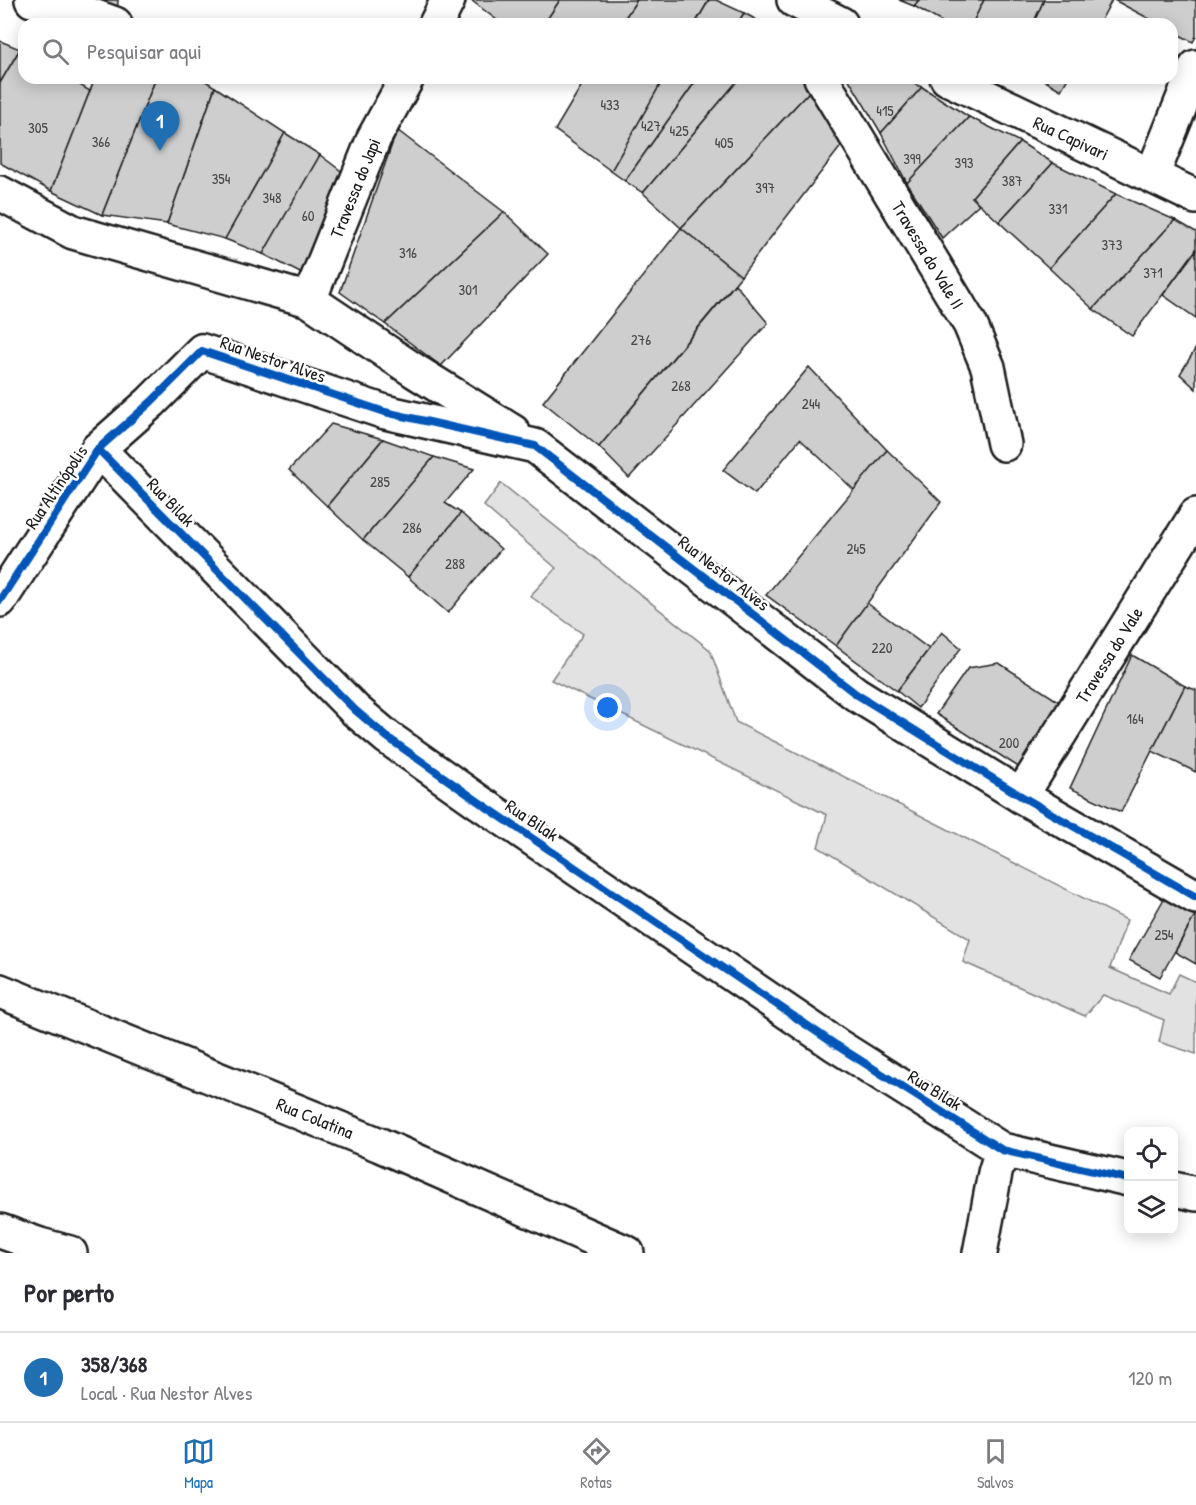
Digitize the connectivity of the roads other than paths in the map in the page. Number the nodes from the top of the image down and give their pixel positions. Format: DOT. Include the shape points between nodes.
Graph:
graph roads {
  1 [pos="32,0"];
  2 [pos="448,0"];
  3 [pos="773,0"];
  4 [pos="794,0"];
  5 [pos="98,18"];
  6 [pos="439,18"];
  7 [pos="784,18"];
  8 [pos="830,18"];
  9 [pos="1196,67"];
  10 [pos="399,84"];
  11 [pos="824,84"];
  12 [pos="960,84"];
  13 [pos="1152,176"];
  14 [pos="0,193"];
  15 [pos="1196,197"];
  16 [pos="309,300"];
  17 [pos="202,351"];
  18 [pos="1004,444"];
  19 [pos="535,446"];
  20 [pos="98,449"];
  21 [pos="1196,514"];
  22 [pos="0,600"];
  23 [pos="1021,796"];
  24 [pos="1196,897"];
  25 [pos="0,991"];
  26 [pos="1002,1150"];
  27 [pos="1124,1178"];
  28 [pos="1178,1190"];
  29 [pos="1196,1194"];
  30 [pos="0,1231"];
  31 [pos="70,1253"];
  32 [pos="627,1253"];
  33 [pos="980,1253"];
  1 -- 5 [label="street"];
  2 -- 6 [label="street"];
  3 -- 7 [label="street"];
  4 -- 8 [label="street"];
  9 -- 13 [label="street"];
  10 -- 16 [label="street, Travessa do Japi"];
  11 -- 18 [label="street, Travessa do Vale II" via="970,324 988,367"];
  12 -- 13 [label="street, Rua Capivari"];
  13 -- 15 [label="street, Rua Capivari"];
  14 -- 16 [label="street, Rua Nestor Alves" via="73,232"];
  16 -- 19 [label="street, Rua Nestor Alves"];
  17 -- 19 [label="street, Rua Nestor Alves" via="385,412"];
  17 -- 20 [label="street, Rua Altinópolis"];
  19 -- 23 [label="street, Rua Nestor Alves" via="856,694"];
  20 -- 22 [label="street, Rua Altinópolis"];
  20 -- 26 [label="street, Rua Bilak" via="332,688 387,737 836,1045"];
  21 -- 23 [label="street, Travessa do Vale"];
  23 -- 24 [label="street, Rua Nestor Alves"];
  25 -- 32 [label="street, Rua Colatina" via="380,1144"];
  26 -- 27 [label="street, Rua Bilak"];
  26 -- 33 [label="street"];
  28 -- 29 [label="street"];
  30 -- 31 [label="street"];
}
